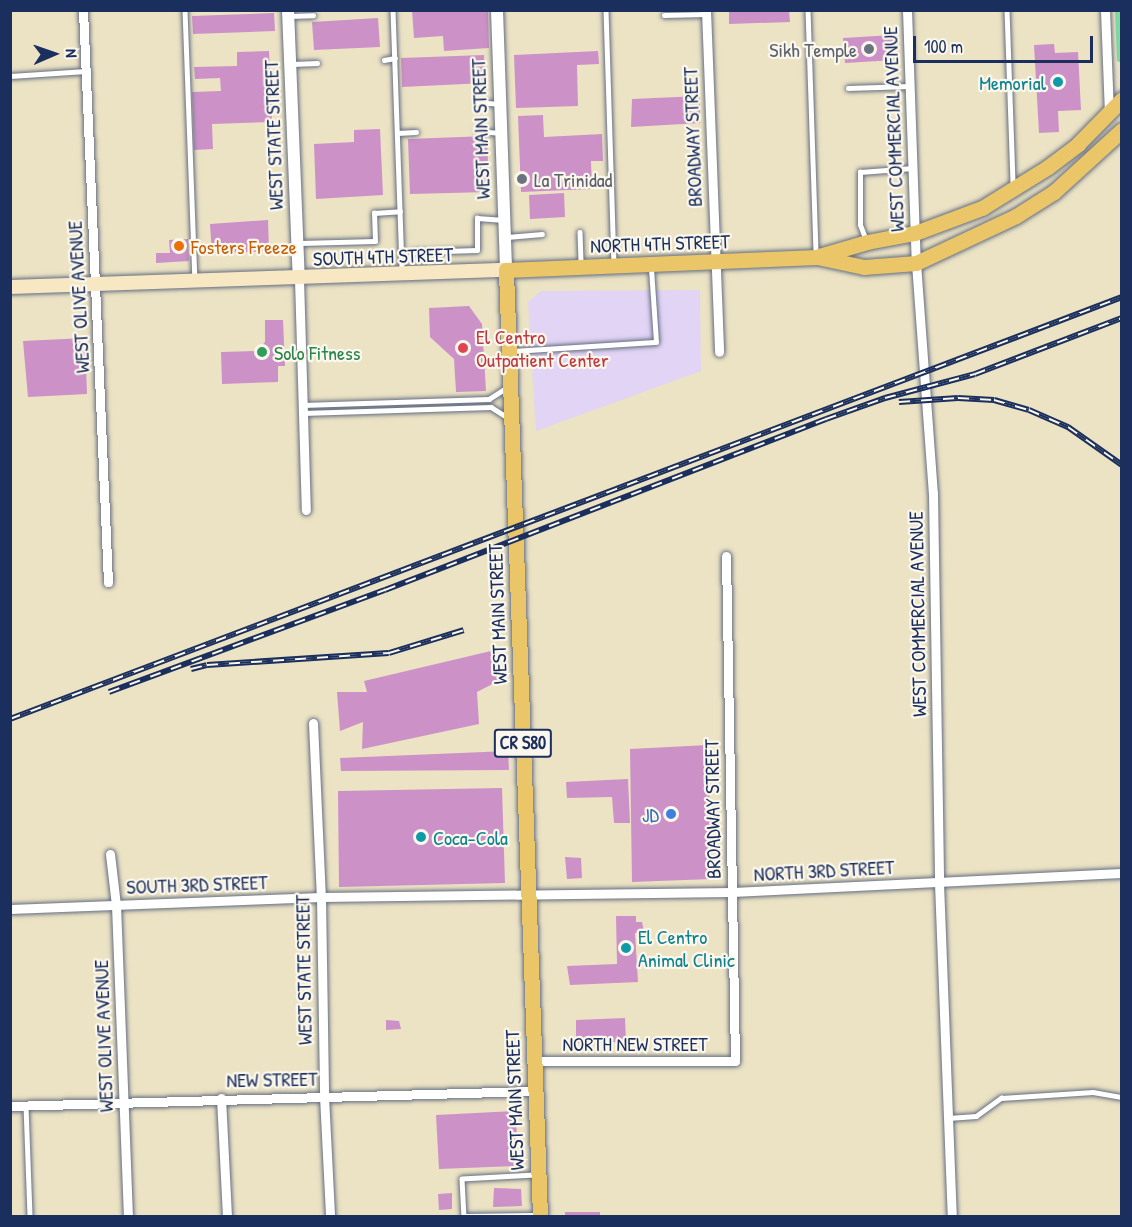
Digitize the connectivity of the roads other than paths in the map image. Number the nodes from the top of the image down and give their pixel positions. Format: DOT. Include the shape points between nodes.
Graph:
graph roads {
  1 [pos="83,10"];
  2 [pos="185,10"];
  3 [pos="393,10"];
  4 [pos="497,10"];
  5 [pos="606,10"];
  6 [pos="808,10"];
  7 [pos="907,10"];
  8 [pos="1007,10"];
  9 [pos="1105,10"];
  10 [pos="706,12"];
  11 [pos="288,13"];
  12 [pos="313,15"];
  13 [pos="664,15"];
  14 [pos="395,58"];
  15 [pos="384,60"];
  16 [pos="316,63"];
  17 [pos="290,64"];
  18 [pos="86,71"];
  19 [pos="10,75"];
  20 [pos="910,86"];
  21 [pos="848,88"];
  22 [pos="1122,99"];
  23 [pos="477,102"];
  24 [pos="500,105"];
  25 [pos="1109,113"];
  26 [pos="1122,130"];
  27 [pos="478,131"];
  28 [pos="416,132"];
  29 [pos="397,133"];
  30 [pos="501,133"];
  31 [pos="913,168"];
  32 [pos="1013,189"];
  33 [pos="400,211"];
  34 [pos="504,220"];
  35 [pos="580,232"];
  36 [pos="915,233"];
  37 [pos="542,234"];
  38 [pos="505,237"];
  39 [pos="867,242"];
  40 [pos="297,243"];
  41 [pos="412,252"];
  42 [pos="817,257"];
  43 [pos="714,262"];
  44 [pos="916,263"];
  45 [pos="651,264"];
  46 [pos="614,266"];
  47 [pos="582,267"];
  48 [pos="506,270"];
  49 [pos="403,275"];
  50 [pos="298,279"];
  51 [pos="195,282"];
  52 [pos="96,284"];
  53 [pos="10,287"];
  54 [pos="509,351"];
  55 [pos="718,352"];
  56 [pos="510,385"];
  57 [pos="303,409"];
  58 [pos="511,419"];
  59 [pos="306,510"];
  60 [pos="726,556"];
  61 [pos="108,582"];
  62 [pos="313,723"];
  63 [pos="110,854"];
  64 [pos="1122,873"];
  65 [pos="939,883"];
  66 [pos="732,892"];
  67 [pos="528,896"];
  68 [pos="321,897"];
  69 [pos="116,905"];
  70 [pos="10,909"];
  71 [pos="735,1060"];
  72 [pos="534,1061"];
  73 [pos="535,1091"];
  74 [pos="324,1096"];
  75 [pos="1122,1097"];
  76 [pos="221,1098"];
  77 [pos="123,1103"];
  78 [pos="10,1106"];
  79 [pos="26,1106"];
  80 [pos="948,1118"];
  81 [pos="538,1174"];
  82 [pos="30,1216"];
  83 [pos="128,1216"];
  84 [pos="227,1216"];
  85 [pos="330,1216"];
  86 [pos="540,1216"];
  87 [pos="952,1216"];
  1 -- 18 [label="street, WEST OLIVE AVENUE"];
  2 -- 51 [label="lane"];
  3 -- 14 [label="lane"];
  4 -- 24 [label="street, WEST MAIN STREET"];
  5 -- 46 [label="lane"];
  6 -- 42 [label="lane"];
  7 -- 20 [label="street, WEST COMMERCIAL AVENUE"];
  8 -- 32 [label="lane"];
  9 -- 25 [label="street"];
  10 -- 13 [label="lane"];
  10 -- 43 [label="street, BROADWAY STREET"];
  11 -- 12 [label="lane"];
  11 -- 17 [label="street, WEST STATE STREET"];
  14 -- 15 [label="lane"];
  14 -- 29 [label="lane"];
  16 -- 17 [label="lane"];
  17 -- 40 [label="street, WEST STATE STREET"];
  18 -- 19 [label="lane"];
  18 -- 52 [label="street, WEST OLIVE AVENUE"];
  20 -- 21 [label="lane"];
  20 -- 31 [label="street, WEST COMMERCIAL AVENUE"];
  22 -- 25 [label="main road, NORTH 4TH STREET"];
  23 -- 24 [label="lane"];
  24 -- 30 [label="street, WEST MAIN STREET"];
  25 -- 32 [label="main road, NORTH 4TH STREET" via="1078,144"];
  26 -- 44 [label="main road, NORTH 4TH STREET" via="1054,192 1016,216"];
  27 -- 30 [label="lane"];
  28 -- 29 [label="lane"];
  29 -- 33 [label="lane"];
  30 -- 34 [label="street, WEST MAIN STREET"];
  31 -- 36 [label="street, WEST COMMERCIAL AVENUE"];
  31 -- 39 [label="lane" via="860,172 860,225"];
  32 -- 36 [label="main road, NORTH 4TH STREET" via="982,208"];
  33 -- 40 [label="lane" via="374,213 375,240"];
  33 -- 49 [label="lane"];
  34 -- 38 [label="street, WEST MAIN STREET"];
  34 -- 41 [label="lane" via="477,218 477,250"];
  35 -- 47 [label="lane"];
  36 -- 39 [label="main road, NORTH 4TH STREET"];
  36 -- 44 [label="street, WEST COMMERCIAL AVENUE"];
  37 -- 38 [label="lane"];
  38 -- 48 [label="street, WEST MAIN STREET"];
  39 -- 42 [label="main road, NORTH 4TH STREET"];
  40 -- 50 [label="street, WEST STATE STREET"];
  42 -- 43 [label="main road, NORTH 4TH STREET"];
  42 -- 44 [label="main road, NORTH 4TH STREET" via="864,267"];
  43 -- 45 [label="main road, NORTH 4TH STREET"];
  43 -- 55 [label="street, BROADWAY STREET"];
  44 -- 65 [label="street, WEST COMMERCIAL AVENUE" via="933,493"];
  45 -- 46 [label="main road, NORTH 4TH STREET"];
  45 -- 54 [label="lane" via="656,342"];
  46 -- 47 [label="main road, NORTH 4TH STREET"];
  47 -- 48 [label="main road, NORTH 4TH STREET"];
  48 -- 49 [label="main road, SOUTH 4TH STREET"];
  48 -- 54 [label="main road, WEST MAIN STREET / CR S80"];
  49 -- 50 [label="main road, SOUTH 4TH STREET"];
  50 -- 51 [label="main road, SOUTH 4TH STREET"];
  50 -- 57 [label="street, WEST STATE STREET"];
  51 -- 52 [label="main road, SOUTH 4TH STREET"];
  52 -- 53 [label="main road, SOUTH 4TH STREET"];
  52 -- 61 [label="street, WEST OLIVE AVENUE"];
  54 -- 56 [label="main road, WEST MAIN STREET / CR S80"];
  56 -- 57 [label="lane" via="489,399"];
  56 -- 58 [label="main road, WEST MAIN STREET / CR S80"];
  57 -- 58 [label="lane" via="491,406"];
  57 -- 59 [label="street, WEST STATE STREET"];
  58 -- 67 [label="main road, WEST MAIN STREET / CR S80"];
  60 -- 66 [label="street, BROADWAY STREET"];
  62 -- 68 [label="street, WEST STATE STREET"];
  63 -- 69 [label="street, WEST OLIVE AVENUE"];
  64 -- 65 [label="street, NORTH 3RD STREET"];
  65 -- 66 [label="street, NORTH 3RD STREET"];
  65 -- 80 [label="street, WEST COMMERCIAL AVENUE"];
  66 -- 67 [label="street, NORTH 3RD STREET"];
  66 -- 71 [label="street, BROADWAY STREET"];
  67 -- 68 [label="street, SOUTH 3RD STREET"];
  67 -- 72 [label="main road, WEST MAIN STREET / CR S80"];
  68 -- 69 [label="street, SOUTH 3RD STREET"];
  68 -- 74 [label="street, WEST STATE STREET"];
  69 -- 70 [label="street, SOUTH 3RD STREET"];
  69 -- 77 [label="street, WEST OLIVE AVENUE"];
  71 -- 72 [label="street, NORTH NEW STREET"];
  72 -- 73 [label="main road, WEST MAIN STREET / CR S80"];
  73 -- 74 [label="street, NEW STREET"];
  73 -- 81 [label="main road, WEST MAIN STREET / CR S80"];
  74 -- 76 [label="street, NEW STREET"];
  74 -- 85 [label="street, WEST STATE STREET"];
  75 -- 80 [label="lane" via="1093,1092 1001,1098 976,1116"];
  76 -- 77 [label="street, NEW STREET"];
  76 -- 84 [label="street"];
  77 -- 79 [label="street, NEW STREET"];
  77 -- 83 [label="street, WEST OLIVE AVENUE"];
  78 -- 79 [label="street, NEW STREET"];
  79 -- 82 [label="lane"];
  80 -- 87 [label="street, WEST COMMERCIAL AVENUE"];
  81 -- 86 [label="main road, WEST MAIN STREET / CR S80"];
  81 -- 86 [label="lane" via="462,1179 464,1216"];
}
